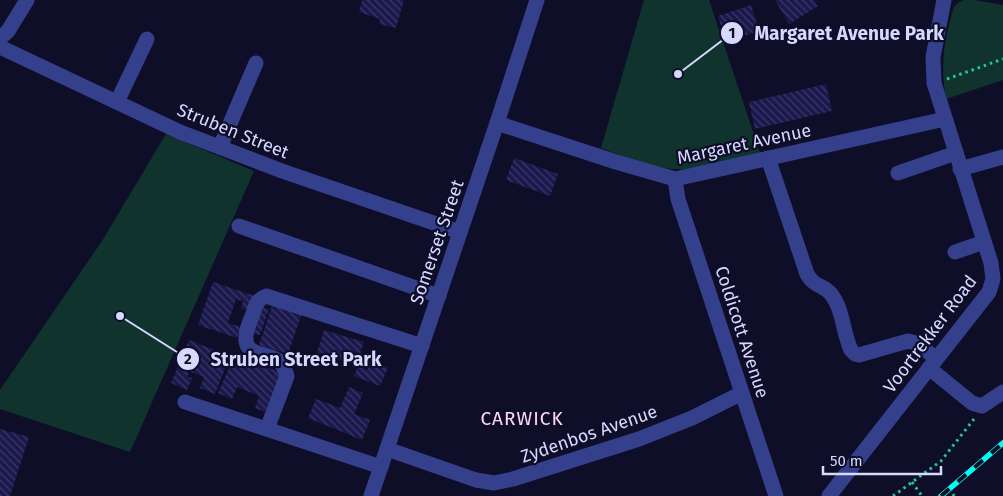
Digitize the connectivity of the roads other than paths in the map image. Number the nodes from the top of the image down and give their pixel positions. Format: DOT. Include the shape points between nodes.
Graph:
graph roads {
  1 [pos="27,0"];
  2 [pos="944,0"];
  3 [pos="531,2"];
  4 [pos="0,38"];
  5 [pos="147,39"];
  6 [pos="0,47"];
  7 [pos="256,62"];
  8 [pos="117,102"];
  9 [pos="945,118"];
  10 [pos="497,122"];
  11 [pos="220,147"];
  12 [pos="956,153"];
  13 [pos="1003,157"];
  14 [pos="768,158"];
  15 [pos="960,169"];
  16 [pos="898,173"];
  17 [pos="675,179"];
  18 [pos="239,226"];
  19 [pos="460,232"];
  20 [pos="984,242"];
  21 [pos="955,252"];
  22 [pos="439,296"];
  23 [pos="422,346"];
  24 [pos="933,364"];
  25 [pos="1003,392"];
  26 [pos="742,393"];
  27 [pos="186,402"];
  28 [pos="267,429"];
  29 [pos="387,449"];
  30 [pos="381,467"];
  31 [pos="371,496"];
  32 [pos="776,496"];
  33 [pos="829,496"];
  1 -- 4 [label="street"];
  2 -- 9 [label="street, Voortrekker Road" via="933,58 934,83"];
  3 -- 10 [label="street, Somerset Street"];
  5 -- 8 [label="street"];
  6 -- 8 [label="street, Struben Street"];
  7 -- 11 [label="street"];
  8 -- 11 [label="street, Struben Street"];
  9 -- 12 [label="street, Voortrekker Road"];
  9 -- 14 [label="street, Margaret Avenue"];
  10 -- 17 [label="street, Margaret Avenue"];
  10 -- 19 [label="street, Somerset Street"];
  11 -- 19 [label="street, Struben Street"];
  12 -- 15 [label="street, Voortrekker Road"];
  12 -- 16 [label="street"];
  13 -- 15 [label="street"];
  14 -- 17 [label="street, Margaret Avenue"];
  14 -- 24 [label="street" via="807,274 815,284 831,294 851,350 859,355 908,341 919,344"];
  15 -- 20 [label="street, Voortrekker Road"];
  17 -- 26 [label="street, Coldicott Avenue" via="678,199"];
  18 -- 22 [label="street"];
  19 -- 22 [label="street, Somerset Street"];
  20 -- 21 [label="street"];
  20 -- 24 [label="street, Voortrekker Road" via="993,279 989,292"];
  22 -- 23 [label="street, Somerset Street"];
  23 -- 28 [label="street" via="262,297 256,305 246,341 252,351 278,360 287,376"];
  23 -- 29 [label="street, Somerset Street"];
  24 -- 25 [label="street" via="972,403 982,406"];
  24 -- 33 [label="street, Voortrekker Road"];
  26 -- 29 [label="street, Zydenbos Avenue" via="640,439 494,483 476,480"];
  26 -- 32 [label="street, Coldicott Avenue"];
  27 -- 28 [label="street"];
  28 -- 30 [label="street"];
  29 -- 30 [label="street, Somerset Street"];
  30 -- 31 [label="street, Somerset Street"];
}
